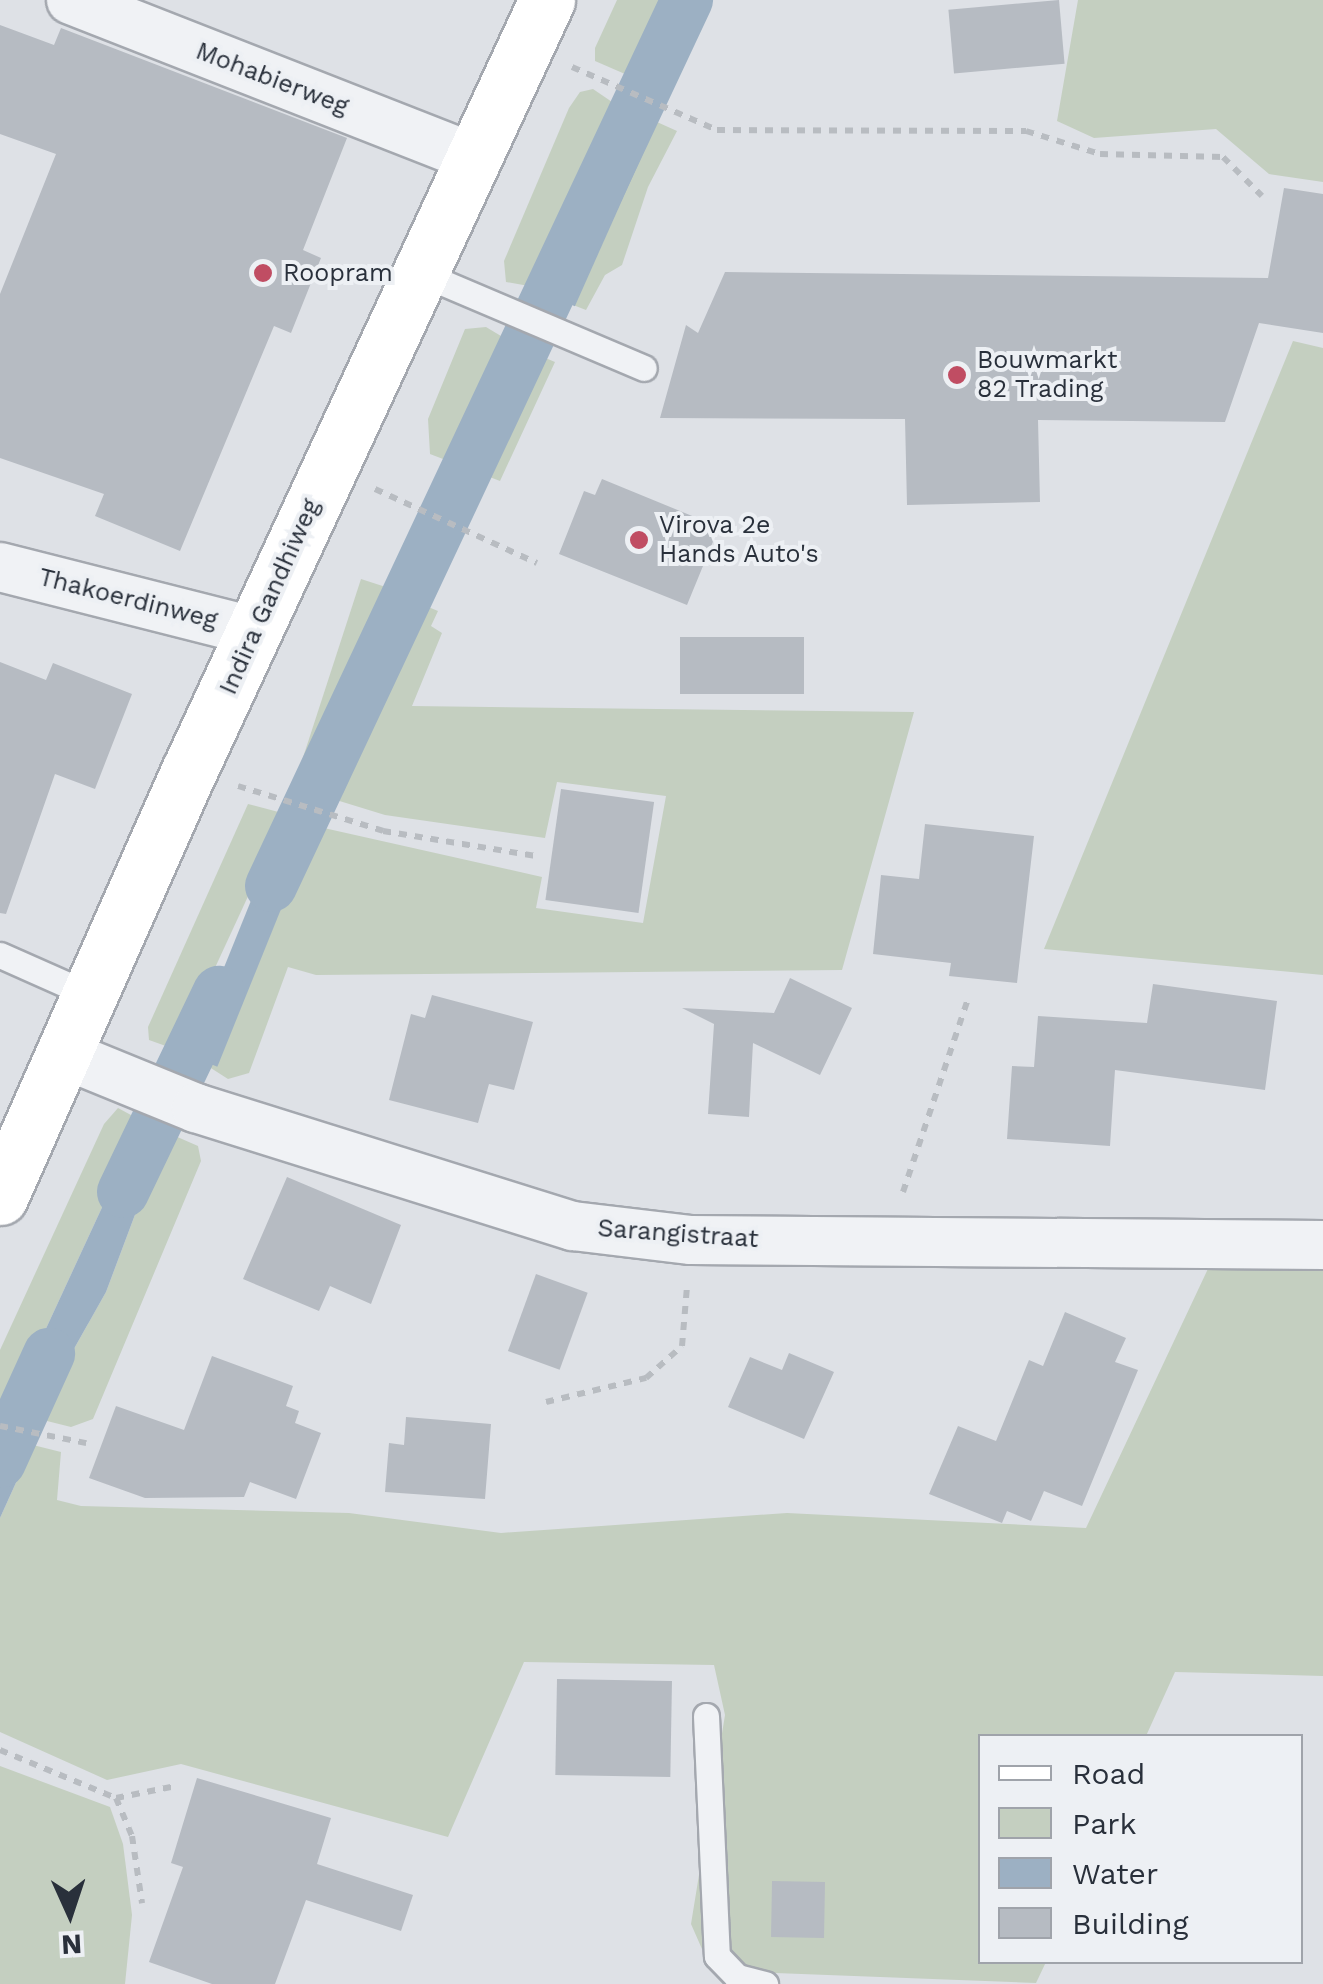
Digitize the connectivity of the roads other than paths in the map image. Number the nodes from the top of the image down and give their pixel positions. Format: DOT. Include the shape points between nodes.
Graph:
graph roads {
  1 [pos="71,0"];
  2 [pos="537,23"];
  3 [pos="474,158"];
  4 [pos="420,273"];
  5 [pos="644,368"];
  6 [pos="0,567"];
  7 [pos="256,632"];
  8 [pos="0,954"];
  9 [pos="88,994"];
  10 [pos="61,1053"];
  11 [pos="0,1197"];
  12 [pos="1323,1245"];
  13 [pos="706,1716"];
  14 [pos="765,1984"];
  1 -- 3 [label="street, Mohabierweg"];
  2 -- 3 [label="main road, Indira Gandhiweg"];
  3 -- 4 [label="main road, Indira Gandhiweg"];
  4 -- 5 [label="lane"];
  4 -- 7 [label="main road, Indira Gandhiweg"];
  6 -- 7 [label="street, Thakoerdinweg"];
  7 -- 9 [label="main road, Indira Gandhiweg"];
  8 -- 9 [label="lane"];
  9 -- 10 [label="main road, Indira Gandhiweg"];
  10 -- 11 [label="main road, Indira Gandhiweg"];
  10 -- 12 [label="street, Sarangistraat" via="196,1108 573,1226 691,1240"];
  13 -- 14 [label="lane" via="716,1956 736,1978"];
}
